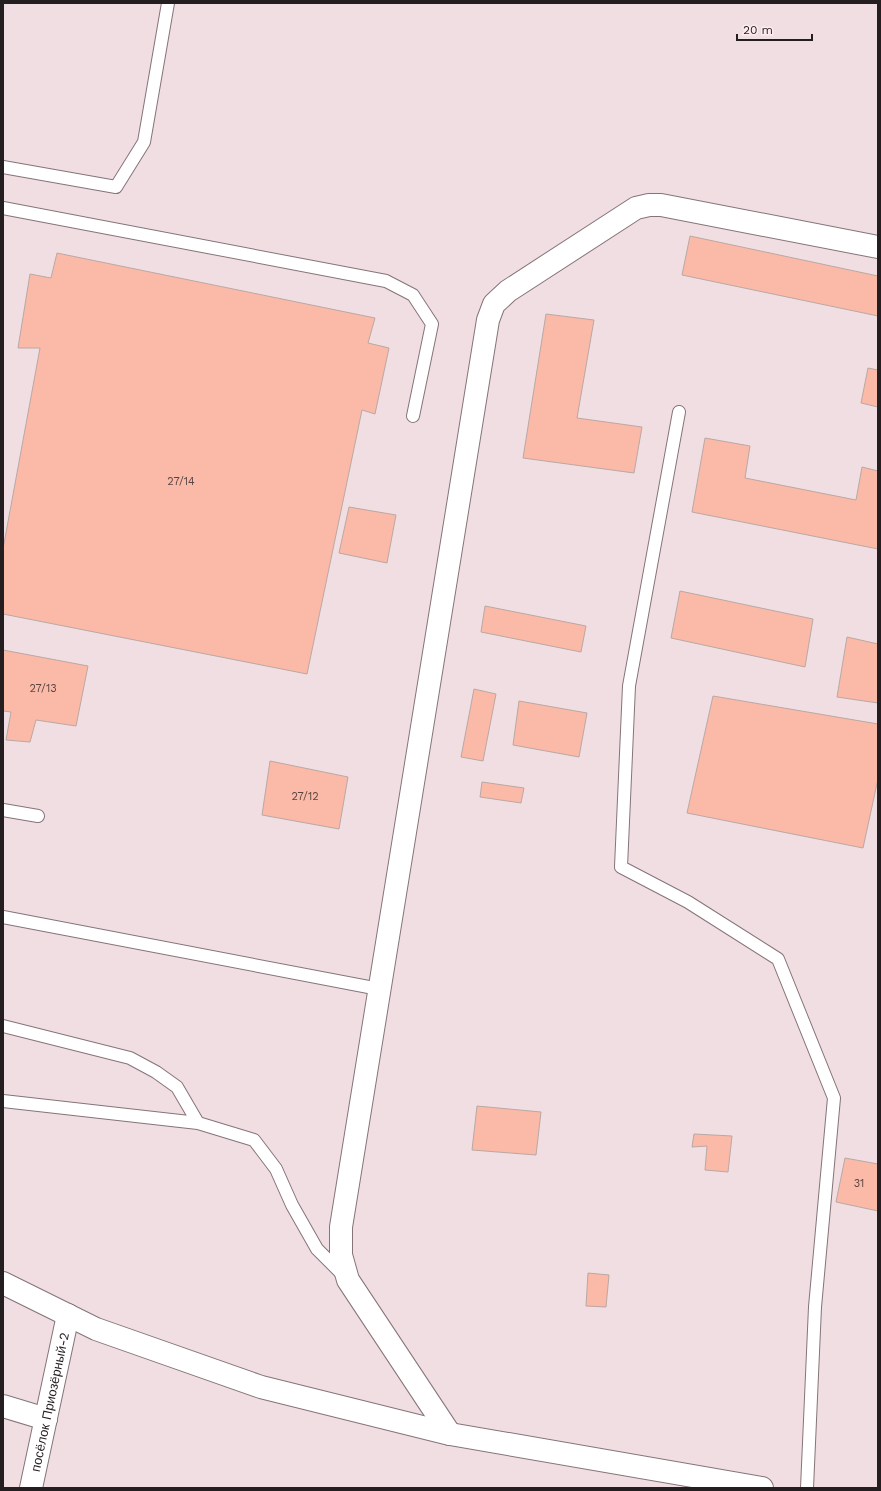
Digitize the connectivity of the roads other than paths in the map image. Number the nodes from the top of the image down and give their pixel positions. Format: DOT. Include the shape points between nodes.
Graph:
graph roads {
  1 [pos="168,3"];
  2 [pos="3,167"];
  3 [pos="3,208"];
  4 [pos="878,247"];
  5 [pos="679,412"];
  6 [pos="412,416"];
  7 [pos="3,810"];
  8 [pos="38,816"];
  9 [pos="3,917"];
  10 [pos="379,989"];
  11 [pos="3,1026"];
  12 [pos="3,1101"];
  13 [pos="198,1123"];
  14 [pos="348,1280"];
  15 [pos="3,1283"];
  16 [pos="68,1315"];
  17 [pos="3,1406"];
  18 [pos="46,1419"];
  19 [pos="450,1434"];
  20 [pos="31,1488"];
  21 [pos="762,1488"];
  22 [pos="807,1488"];
  1 -- 2 [label="lane" via="144,142 116,187"];
  3 -- 6 [label="lane" via="386,281 413,295 432,324"];
  4 -- 10 [label="street" via="661,205 649,205 636,208 508,291 494,304 488,320"];
  5 -- 22 [label="lane" via="630,686 621,867 688,902 778,959 834,1098 815,1307"];
  7 -- 8 [label="lane"];
  9 -- 10 [label="lane"];
  10 -- 14 [label="street" via="341,1227 341,1255"];
  11 -- 13 [label="lane" via="130,1058 177,1087"];
  12 -- 13 [label="lane"];
  13 -- 14 [label="lane" via="254,1140 276,1169 292,1205 317,1249"];
  14 -- 19 [label="street"];
  15 -- 16 [label="street"];
  16 -- 18 [label="street, посёлок Приозёрный-2"];
  16 -- 19 [label="street" via="96,1329 261,1387"];
  17 -- 18 [label="street"];
  18 -- 20 [label="street, посёлок Приозёрный-2"];
  19 -- 21 [label="street"];
}
